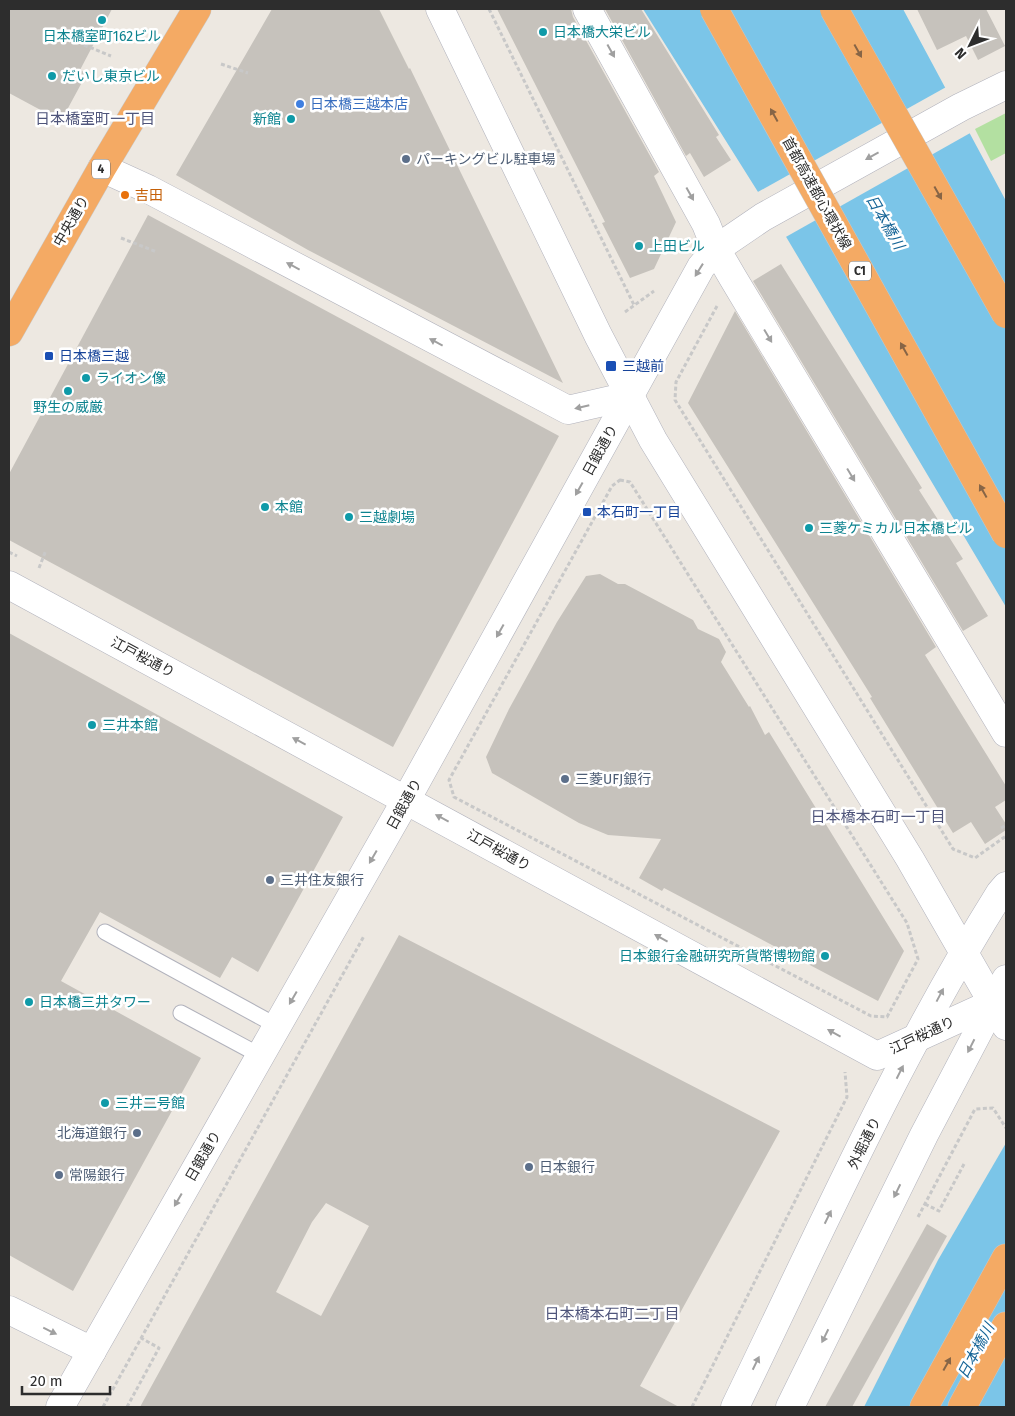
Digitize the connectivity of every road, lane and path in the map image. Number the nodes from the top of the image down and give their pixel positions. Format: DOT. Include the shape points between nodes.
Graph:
graph roads {
  1 [pos="196,9"];
  2 [pos="440,9"];
  3 [pos="489,9"];
  4 [pos="587,9"];
  5 [pos="714,9"];
  6 [pos="834,9"];
  7 [pos="84,45"];
  8 [pos="111,56"];
  9 [pos="221,64"];
  10 [pos="248,73"];
  11 [pos="1006,85"];
  12 [pos="102,168"];
  13 [pos="120,238"];
  14 [pos="716,249"];
  15 [pos="157,252"];
  16 [pos="733,278"];
  17 [pos="655,291"];
  18 [pos="634,304"];
  19 [pos="625,312"];
  20 [pos="1006,314"];
  21 [pos="9,332"];
  22 [pos="629,396"];
  23 [pos="1006,534"];
  24 [pos="46,550"];
  25 [pos="39,568"];
  26 [pos="9,585"];
  27 [pos="1006,733"];
  28 [pos="406,800"];
  29 [pos="1006,825"];
  30 [pos="1002,828"];
  31 [pos="1006,836"];
  32 [pos="1006,886"];
  33 [pos="367,931"];
  34 [pos="105,932"];
  35 [pos="964,952"];
  36 [pos="1006,979"];
  37 [pos="993,1003"];
  38 [pos="181,1013"];
  39 [pos="871,1016"];
  40 [pos="277,1026"];
  41 [pos="1006,1026"];
  42 [pos="917,1038"];
  43 [pos="261,1056"];
  44 [pos="844,1066"];
  45 [pos="1006,1128"];
  46 [pos="953,1150"];
  47 [pos="964,1164"];
  48 [pos="925,1204"];
  49 [pos="1006,1258"];
  50 [pos="9,1310"];
  51 [pos="1006,1326"];
  52 [pos="141,1338"];
  53 [pos="92,1352"];
  54 [pos="60,1407"];
  55 [pos="103,1407"];
  56 [pos="127,1407"];
  57 [pos="692,1407"];
  58 [pos="735,1407"];
  59 [pos="790,1407"];
  60 [pos="924,1407"];
  61 [pos="962,1407"];
  1 -- 12 [label="highway, 中央通り / 4"];
  2 -- 22 [label="street"];
  3 -- 18 [label="path"];
  4 -- 14 [label="street, one-way" via="706,224"];
  23 -- 5 [label="highway, 首都高速都心環状線 / C1, one-way, bridge"];
  6 -- 20 [label="highway, one-way, bridge"];
  7 -- 8 [label="path"];
  9 -- 10 [label="path"];
  11 -- 14 [label="street, 日銀通り, one-way, bridge" via="763,217"];
  12 -- 21 [label="highway, 中央通り / 4"];
  22 -- 12 [label="street, one-way" via="568,410 148,189"];
  13 -- 15 [label="path"];
  14 -- 16 [label="street"];
  14 -- 22 [label="street, 日銀通り, one-way" via="701,267"];
  16 -- 27 [label="street, one-way"];
  16 -- 31 [label="path" via="676,382 675,400 953,848 975,858"];
  17 -- 18 [label="path"];
  18 -- 19 [label="path"];
  22 -- 28 [label="street, 日銀通り, one-way"];
  22 -- 35 [label="street"];
  24 -- 25 [label="path"];
  28 -- 26 [label="street, 江戸桜通り, one-way"];
  28 -- 40 [label="street, 日銀通り, one-way"];
  42 -- 28 [label="street, 江戸桜通り, one-way" via="877,1056"];
  29 -- 30 [label="path"];
  32 -- 35 [label="street, 外堀通り"];
  33 -- 52 [label="path"];
  34 -- 40 [label="lane"];
  35 -- 37 [label="street"];
  42 -- 35 [label="street, 外堀通り, one-way"];
  36 -- 37 [label="street"];
  37 -- 41 [label="street"];
  37 -- 42 [label="street, 江戸桜通り"];
  37 -- 59 [label="street, one-way"];
  38 -- 43 [label="lane"];
  39 -- 39 [label="path" via="454,797 449,780 612,486 620,480 630,482 906,923 918,959 887,1017"];
  40 -- 43 [label="street, 日銀通り"];
  58 -- 42 [label="street, 外堀通り, one-way"];
  43 -- 53 [label="street, 日銀通り, one-way"];
  44 -- 57 [label="path" via="847,1097"];
  45 -- 46 [label="path" via="993,1108 975,1109"];
  47 -- 48 [label="path" via="940,1211"];
  60 -- 49 [label="highway, one-way"];
  50 -- 53 [label="street, one-way"];
  51 -- 61 [label="highway"];
  52 -- 55 [label="path"];
  52 -- 56 [label="path" via="159,1348"];
  53 -- 54 [label="street, 日銀通り"];
}
